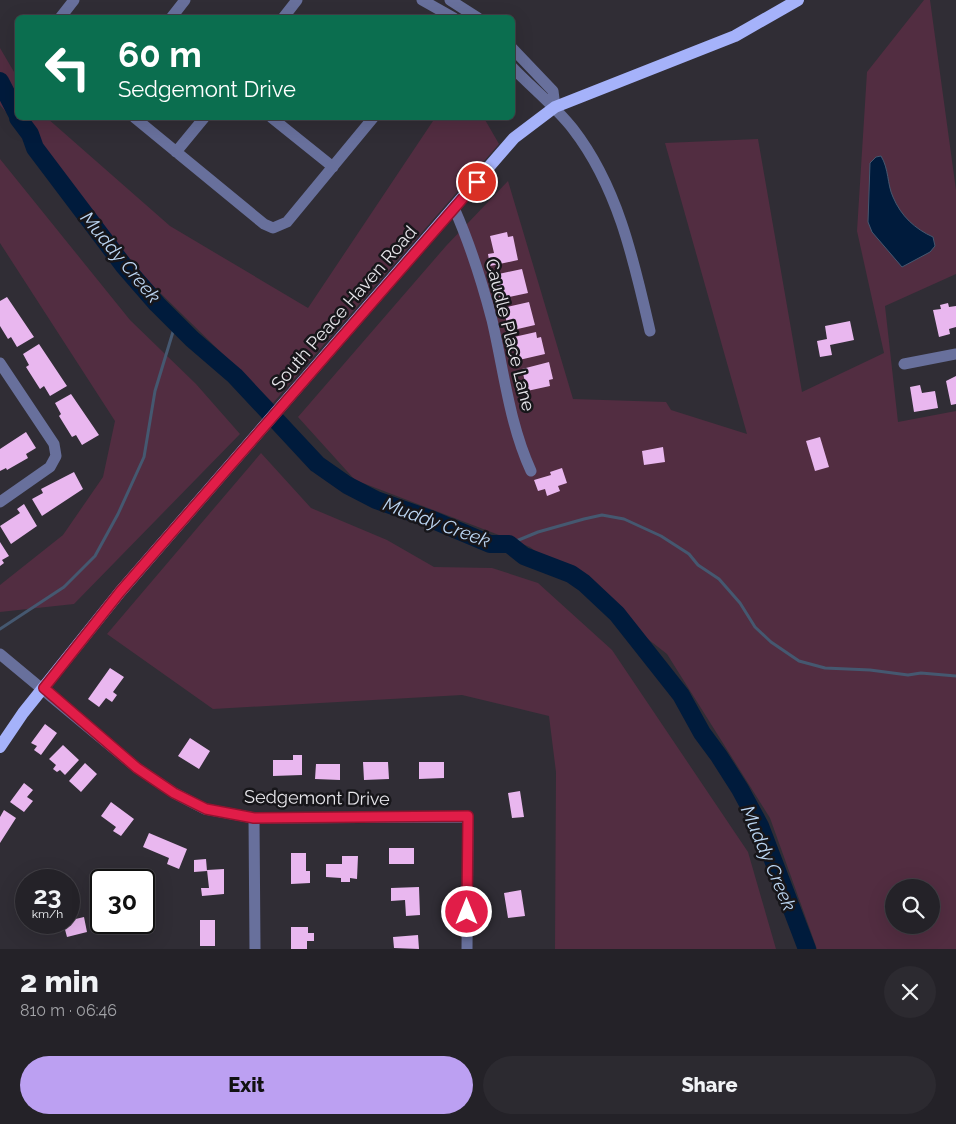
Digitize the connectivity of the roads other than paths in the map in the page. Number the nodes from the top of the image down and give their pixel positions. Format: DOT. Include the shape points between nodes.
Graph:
graph roads {
  1 [pos="74,0"];
  2 [pos="184,0"];
  3 [pos="297,0"];
  4 [pos="422,0"];
  5 [pos="450,0"];
  6 [pos="798,0"];
  7 [pos="462,7"];
  8 [pos="62,15"];
  9 [pos="173,15"];
  10 [pos="287,15"];
  11 [pos="450,15"];
  12 [pos="456,15"];
  13 [pos="474,15"];
  14 [pos="515,51"];
  15 [pos="515,69"];
  16 [pos="555,107"];
  17 [pos="137,120"];
  18 [pos="202,120"];
  19 [pos="274,120"];
  20 [pos="371,120"];
  21 [pos="176,152"];
  22 [pos="333,167"];
  23 [pos="454,208"];
  24 [pos="650,331"];
  25 [pos="956,354"];
  26 [pos="0,363"];
  27 [pos="904,364"];
  28 [pos="531,471"];
  29 [pos="0,502"];
  30 [pos="0,654"];
  31 [pos="44,688"];
  32 [pos="0,747"];
  33 [pos="254,818"];
  34 [pos="255,949"];
  35 [pos="467,949"];
  1 -- 8 [label="street"];
  2 -- 9 [label="street"];
  3 -- 10 [label="street"];
  4 -- 11 [label="street"];
  5 -- 7 [label="street"];
  6 -- 16 [label="main road, South Peace Haven Road" via="736,36"];
  7 -- 12 [label="street"];
  7 -- 13 [label="street"];
  14 -- 16 [label="street" via="553,91"];
  15 -- 16 [label="street"];
  16 -- 23 [label="main road, South Peace Haven Road" via="514,138"];
  16 -- 24 [label="street" via="588,151 618,213 631,250"];
  17 -- 21 [label="street"];
  18 -- 21 [label="street"];
  19 -- 22 [label="street"];
  20 -- 22 [label="street"];
  21 -- 22 [label="street" via="273,228 287,222"];
  23 -- 28 [label="street, Caudle Place Lane" via="472,251 492,321 507,400"];
  23 -- 31 [label="main road, South Peace Haven Road" via="120,592"];
  25 -- 27 [label="street"];
  26 -- 29 [label="street" via="54,444 56,456 50,467"];
  30 -- 31 [label="street, Sedgemont Drive"];
  31 -- 32 [label="main road, South Peace Haven Road"];
  31 -- 33 [label="street, Sedgemont Drive" via="137,768 174,793 206,809"];
  33 -- 34 [label="street"];
  33 -- 35 [label="street, Sedgemont Drive" via="468,816"];
}
